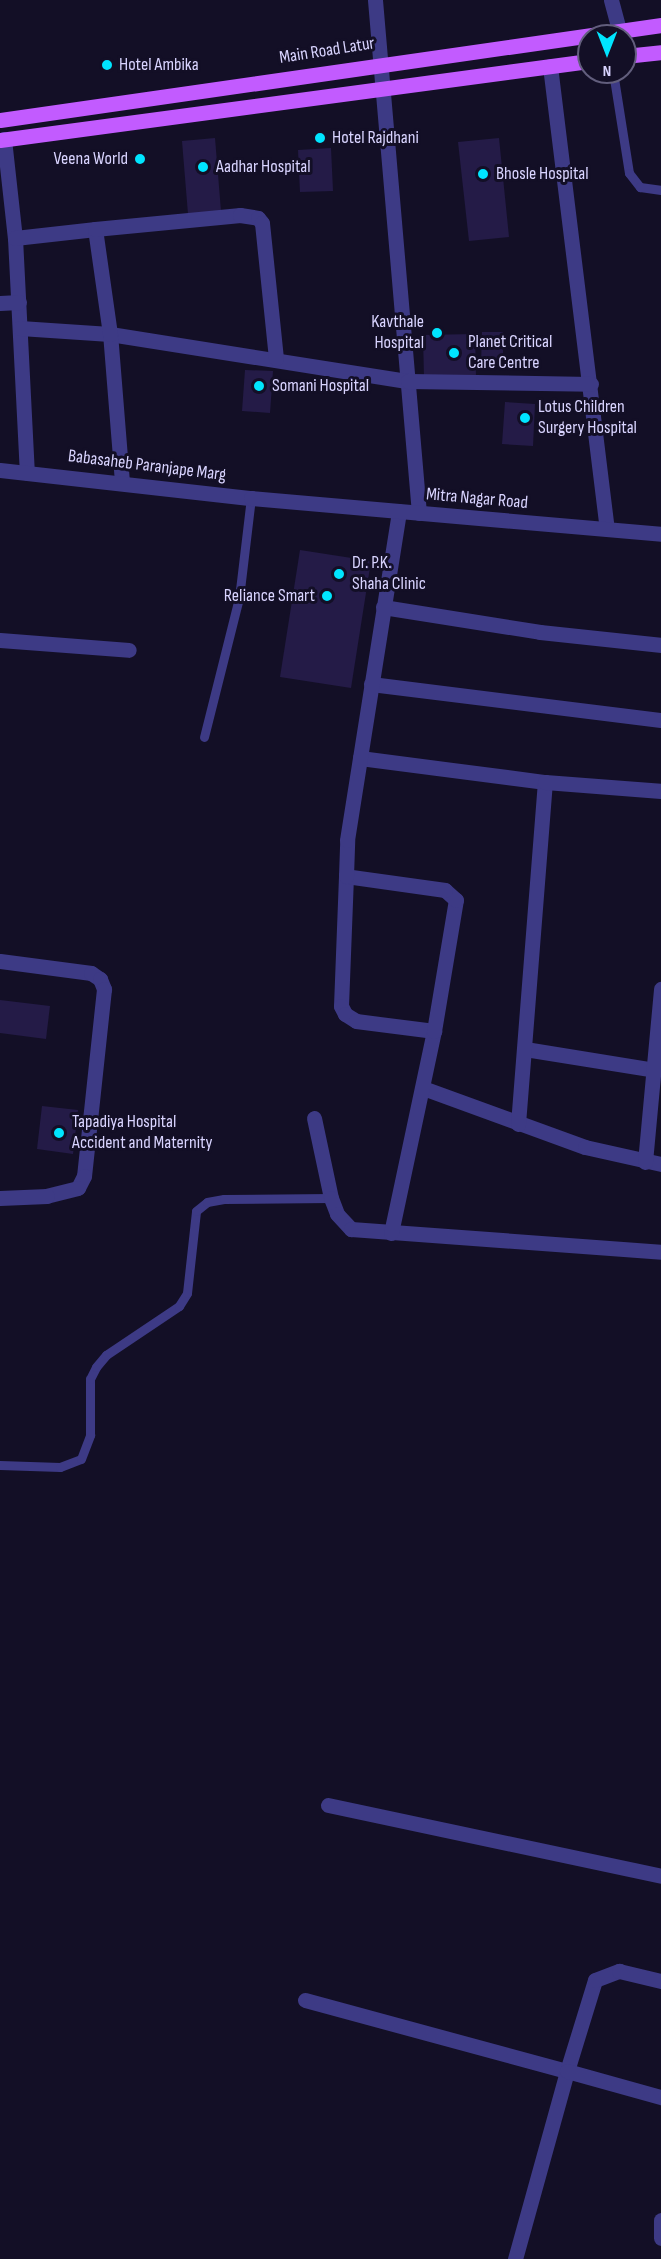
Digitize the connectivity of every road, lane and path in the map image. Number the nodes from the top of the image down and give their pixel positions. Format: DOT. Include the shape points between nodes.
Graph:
graph roads {
  1 [pos="375,0"];
  2 [pos="611,0"];
  3 [pos="617,24"];
  4 [pos="661,25"];
  5 [pos="637,28"];
  6 [pos="577,36"];
  7 [pos="661,52"];
  8 [pos="637,55"];
  9 [pos="379,63"];
  10 [pos="577,63"];
  11 [pos="550,66"];
  12 [pos="615,84"];
  13 [pos="380,89"];
  14 [pos="0,120"];
  15 [pos="2,140"];
  16 [pos="661,190"];
  17 [pos="95,230"];
  18 [pos="15,237"];
  19 [pos="20,302"];
  20 [pos="0,303"];
  21 [pos="20,328"];
  22 [pos="110,334"];
  23 [pos="276,358"];
  24 [pos="408,381"];
  25 [pos="591,384"];
  26 [pos="0,470"];
  27 [pos="27,472"];
  28 [pos="0,477"];
  29 [pos="122,482"];
  30 [pos="251,498"];
  31 [pos="290,502"];
  32 [pos="399,511"];
  33 [pos="419,513"];
  34 [pos="607,528"];
  35 [pos="661,534"];
  36 [pos="383,607"];
  37 [pos="0,640"];
  38 [pos="661,645"];
  39 [pos="129,650"];
  40 [pos="371,684"];
  41 [pos="661,720"];
  42 [pos="204,737"];
  43 [pos="360,758"];
  44 [pos="545,782"];
  45 [pos="661,792"];
  46 [pos="346,876"];
  47 [pos="0,961"];
  48 [pos="661,989"];
  49 [pos="434,1031"];
  50 [pos="525,1049"];
  51 [pos="654,1070"];
  52 [pos="423,1088"];
  53 [pos="315,1118"];
  54 [pos="518,1124"];
  55 [pos="645,1162"];
  56 [pos="661,1164"];
  57 [pos="0,1198"];
  58 [pos="331,1198"];
  59 [pos="391,1233"];
  60 [pos="661,1252"];
  61 [pos="0,1465"];
  62 [pos="328,1805"];
  63 [pos="661,1876"];
  64 [pos="661,1981"];
  65 [pos="305,2000"];
  66 [pos="567,2071"];
  67 [pos="661,2097"];
  68 [pos="661,2220"];
  69 [pos="661,2238"];
  70 [pos="515,2259"];
  1 -- 9 [label="street"];
  2 -- 3 [label="street"];
  4 -- 5 [label="main road, Main Road Latur"];
  6 -- 9 [label="main road, Main Road Latur"];
  7 -- 8 [label="main road"];
  9 -- 13 [label="street"];
  9 -- 14 [label="main road, Main Road Latur"];
  10 -- 11 [label="main road"];
  11 -- 13 [label="main road"];
  11 -- 25 [label="street"];
  12 -- 16 [label="lane" via="629,173 640,187"];
  13 -- 15 [label="main road"];
  13 -- 24 [label="street"];
  15 -- 18 [label="street"];
  17 -- 18 [label="street"];
  17 -- 22 [label="street"];
  17 -- 23 [label="street" via="240,215 258,218 262,223"];
  18 -- 19 [label="street"];
  19 -- 20 [label="street"];
  19 -- 21 [label="street"];
  21 -- 22 [label="street"];
  21 -- 27 [label="street"];
  22 -- 23 [label="street"];
  22 -- 29 [label="street"];
  23 -- 24 [label="street"];
  24 -- 25 [label="street"];
  24 -- 33 [label="street"];
  25 -- 34 [label="street"];
  26 -- 27 [label="street, Babasaheb Paranjape Marg"];
  26 -- 28 [label="street"];
  27 -- 29 [label="street, Babasaheb Paranjape Marg"];
  29 -- 30 [label="street, Babasaheb Paranjape Marg"];
  30 -- 31 [label="street, Babasaheb Paranjape Marg"];
  30 -- 42 [label="lane" via="239,598"];
  31 -- 32 [label="street, Mitra Nagar Road"];
  32 -- 33 [label="street, Mitra Nagar Road"];
  32 -- 36 [label="street"];
  33 -- 34 [label="street, Mitra Nagar Road"];
  34 -- 35 [label="street, Mitra Nagar Road"];
  36 -- 38 [label="street" via="540,632"];
  36 -- 40 [label="street"];
  37 -- 39 [label="street"];
  40 -- 41 [label="street"];
  40 -- 43 [label="street"];
  43 -- 44 [label="street"];
  43 -- 46 [label="street"];
  44 -- 45 [label="street"];
  44 -- 50 [label="street"];
  46 -- 49 [label="street" via="341,1006 345,1014 356,1021"];
  46 -- 49 [label="street" via="452,894 455,907"];
  47 -- 57 [label="street" via="91,973 100,979 104,989 84,1176 78,1188 47,1196"];
  48 -- 51 [label="street"];
  49 -- 52 [label="street"];
  50 -- 51 [label="street"];
  50 -- 54 [label="street"];
  51 -- 55 [label="street"];
  52 -- 54 [label="street"];
  52 -- 59 [label="street"];
  53 -- 58 [label="street"];
  54 -- 55 [label="street"];
  55 -- 56 [label="street"];
  58 -- 59 [label="street" via="337,1214 351,1229"];
  58 -- 61 [label="lane" via="207,1202 196,1211 191,1226 187,1293 179,1306 106,1355 90,1379 90,1435 81,1459 60,1467"];
  59 -- 60 [label="street"];
  62 -- 63 [label="street"];
  64 -- 66 [label="street" via="619,1971 595,1980"];
  65 -- 66 [label="street"];
  66 -- 67 [label="street"];
  66 -- 70 [label="street"];
  68 -- 69 [label="street"];
}
